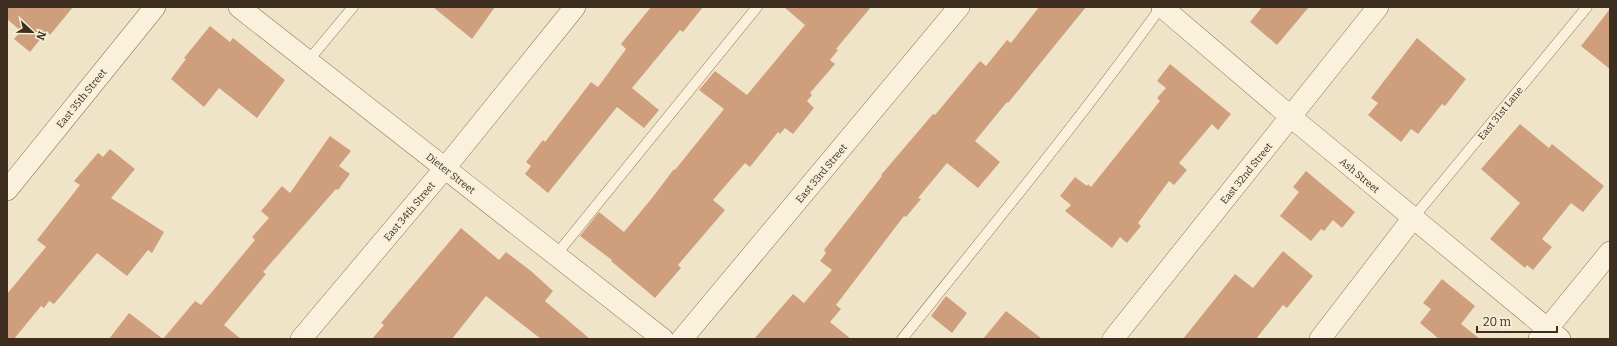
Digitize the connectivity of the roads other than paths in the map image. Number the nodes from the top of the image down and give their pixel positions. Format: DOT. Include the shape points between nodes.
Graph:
graph roads {
  1 [pos="155,7"];
  2 [pos="239,7"];
  3 [pos="354,7"];
  4 [pos="575,7"];
  5 [pos="757,7"];
  6 [pos="959,7"];
  7 [pos="1162,7"];
  8 [pos="1378,7"];
  9 [pos="1587,7"];
  10 [pos="308,61"];
  11 [pos="1291,117"];
  12 [pos="444,168"];
  13 [pos="7,190"];
  14 [pos="1413,218"];
  15 [pos="1610,252"];
  16 [pos="556,255"];
  17 [pos="1549,336"];
  18 [pos="301,339"];
  19 [pos="663,339"];
  20 [pos="682,339"];
  21 [pos="902,339"];
  22 [pos="1113,339"];
  23 [pos="1320,339"];
  1 -- 13 [label="street, East 35th Street"];
  2 -- 10 [label="street, Dieter Street"];
  3 -- 10 [label="lane"];
  4 -- 12 [label="street, East 34th Street"];
  5 -- 16 [label="lane"];
  6 -- 20 [label="street, East 33rd Street"];
  7 -- 11 [label="street, Ash Street"];
  7 -- 21 [label="lane" via="1065,135"];
  8 -- 11 [label="street, East 32nd Street"];
  9 -- 14 [label="lane, East 31st Lane"];
  10 -- 12 [label="street, Dieter Street"];
  11 -- 14 [label="street, Ash Street"];
  11 -- 22 [label="street, East 32nd Street"];
  12 -- 16 [label="street, Dieter Street"];
  12 -- 18 [label="street, East 34th Street"];
  14 -- 17 [label="street, Ash Street"];
  14 -- 23 [label="street"];
  15 -- 17 [label="street"];
  16 -- 19 [label="street, Dieter Street"];
}
